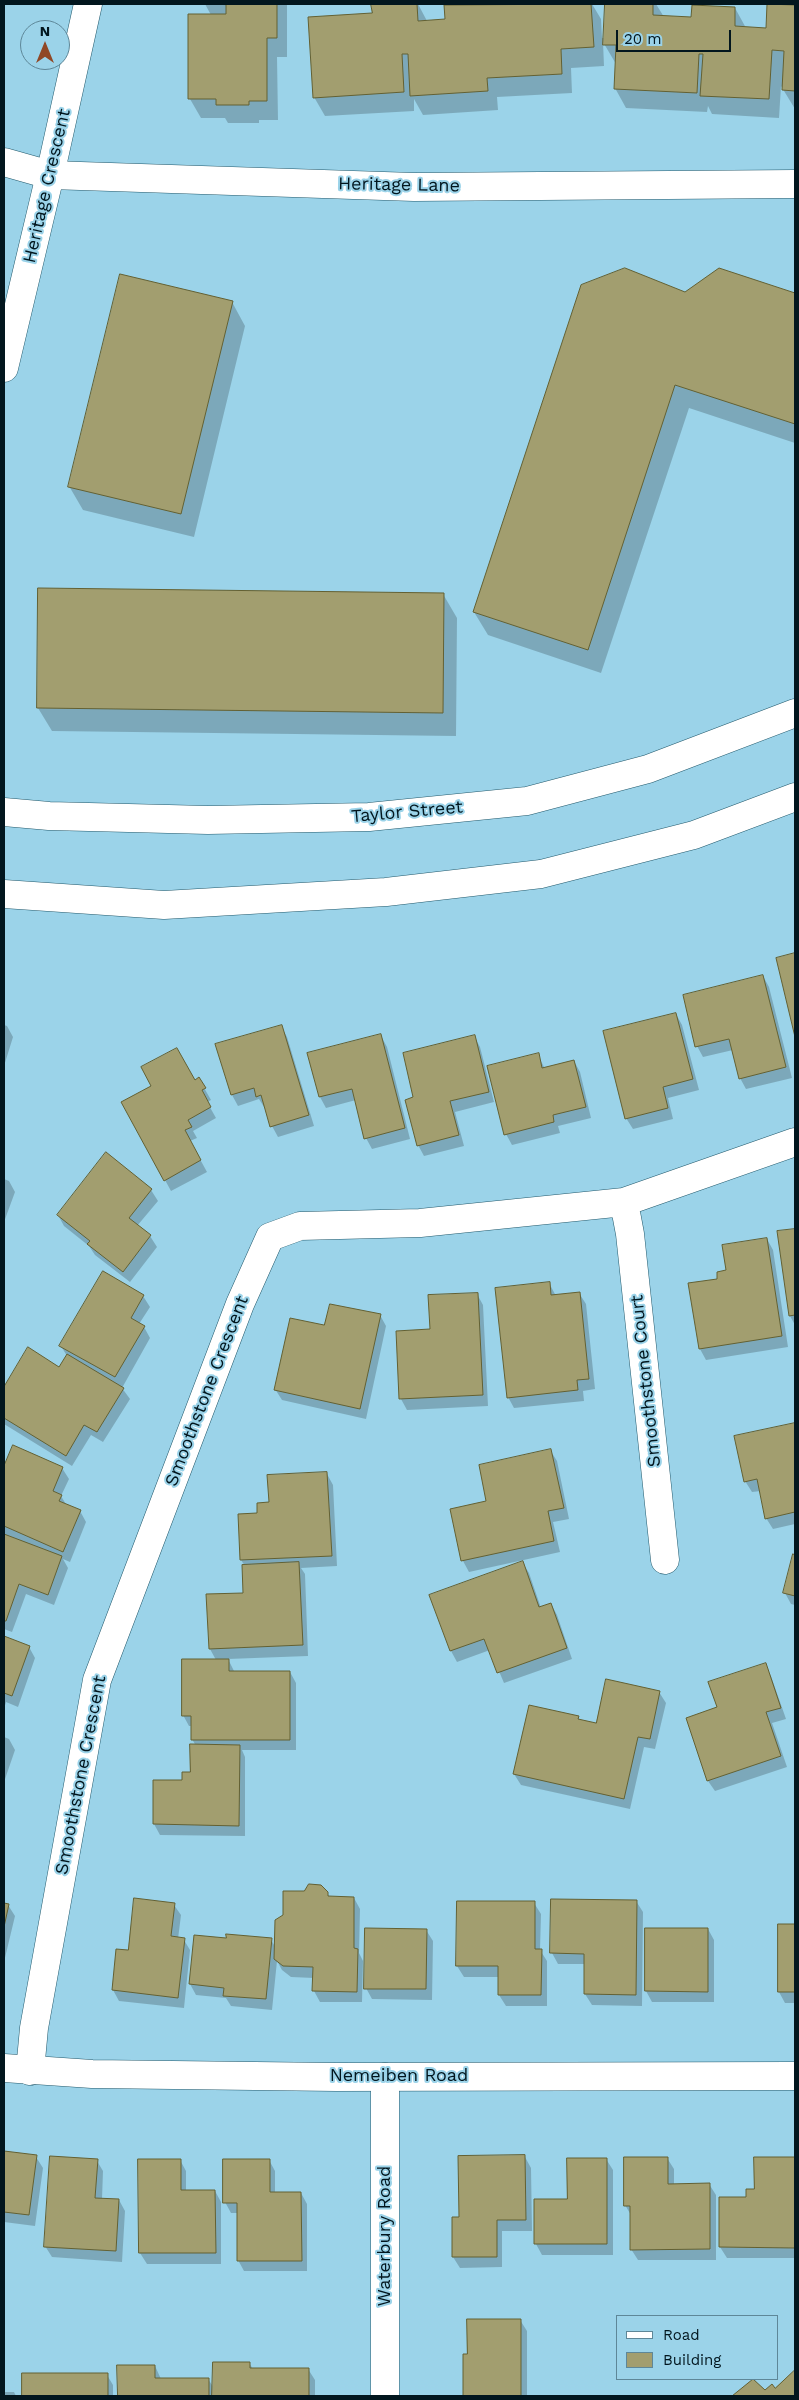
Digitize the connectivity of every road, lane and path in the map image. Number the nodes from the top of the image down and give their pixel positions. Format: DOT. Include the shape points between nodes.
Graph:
graph roads {
  1 [pos="88,4"];
  2 [pos="4,162"];
  3 [pos="50,175"];
  4 [pos="795,184"];
  5 [pos="4,368"];
  6 [pos="795,713"];
  7 [pos="795,797"];
  8 [pos="4,812"];
  9 [pos="4,894"];
  10 [pos="795,1142"];
  11 [pos="624,1202"];
  12 [pos="665,1560"];
  13 [pos="17,2069"];
  14 [pos="385,2076"];
  15 [pos="795,2076"];
  16 [pos="385,2396"];
  1 -- 3 [label="street, Heritage Crescent"];
  2 -- 3 [label="street, Heritage Lane"];
  3 -- 4 [label="street, Heritage Lane" via="414,187"];
  3 -- 5 [label="street, Heritage Crescent"];
  6 -- 8 [label="street, Taylor Street" via="648,769 527,801 369,817 208,820"];
  7 -- 9 [label="street" via="694,835 540,874 386,892 164,905"];
  10 -- 11 [label="street, Smoothstone Crescent"];
  11 -- 12 [label="street, Smoothstone Court"];
  11 -- 13 [label="street, Smoothstone Crescent" via="420,1223 300,1226 270,1237 240,1304 97,1680 34,2028"];
  13 -- 14 [label="street, Nemeiben Road" via="92,2074"];
  14 -- 15 [label="street, Nemeiben Road"];
  14 -- 16 [label="street, Waterbury Road"];
}
